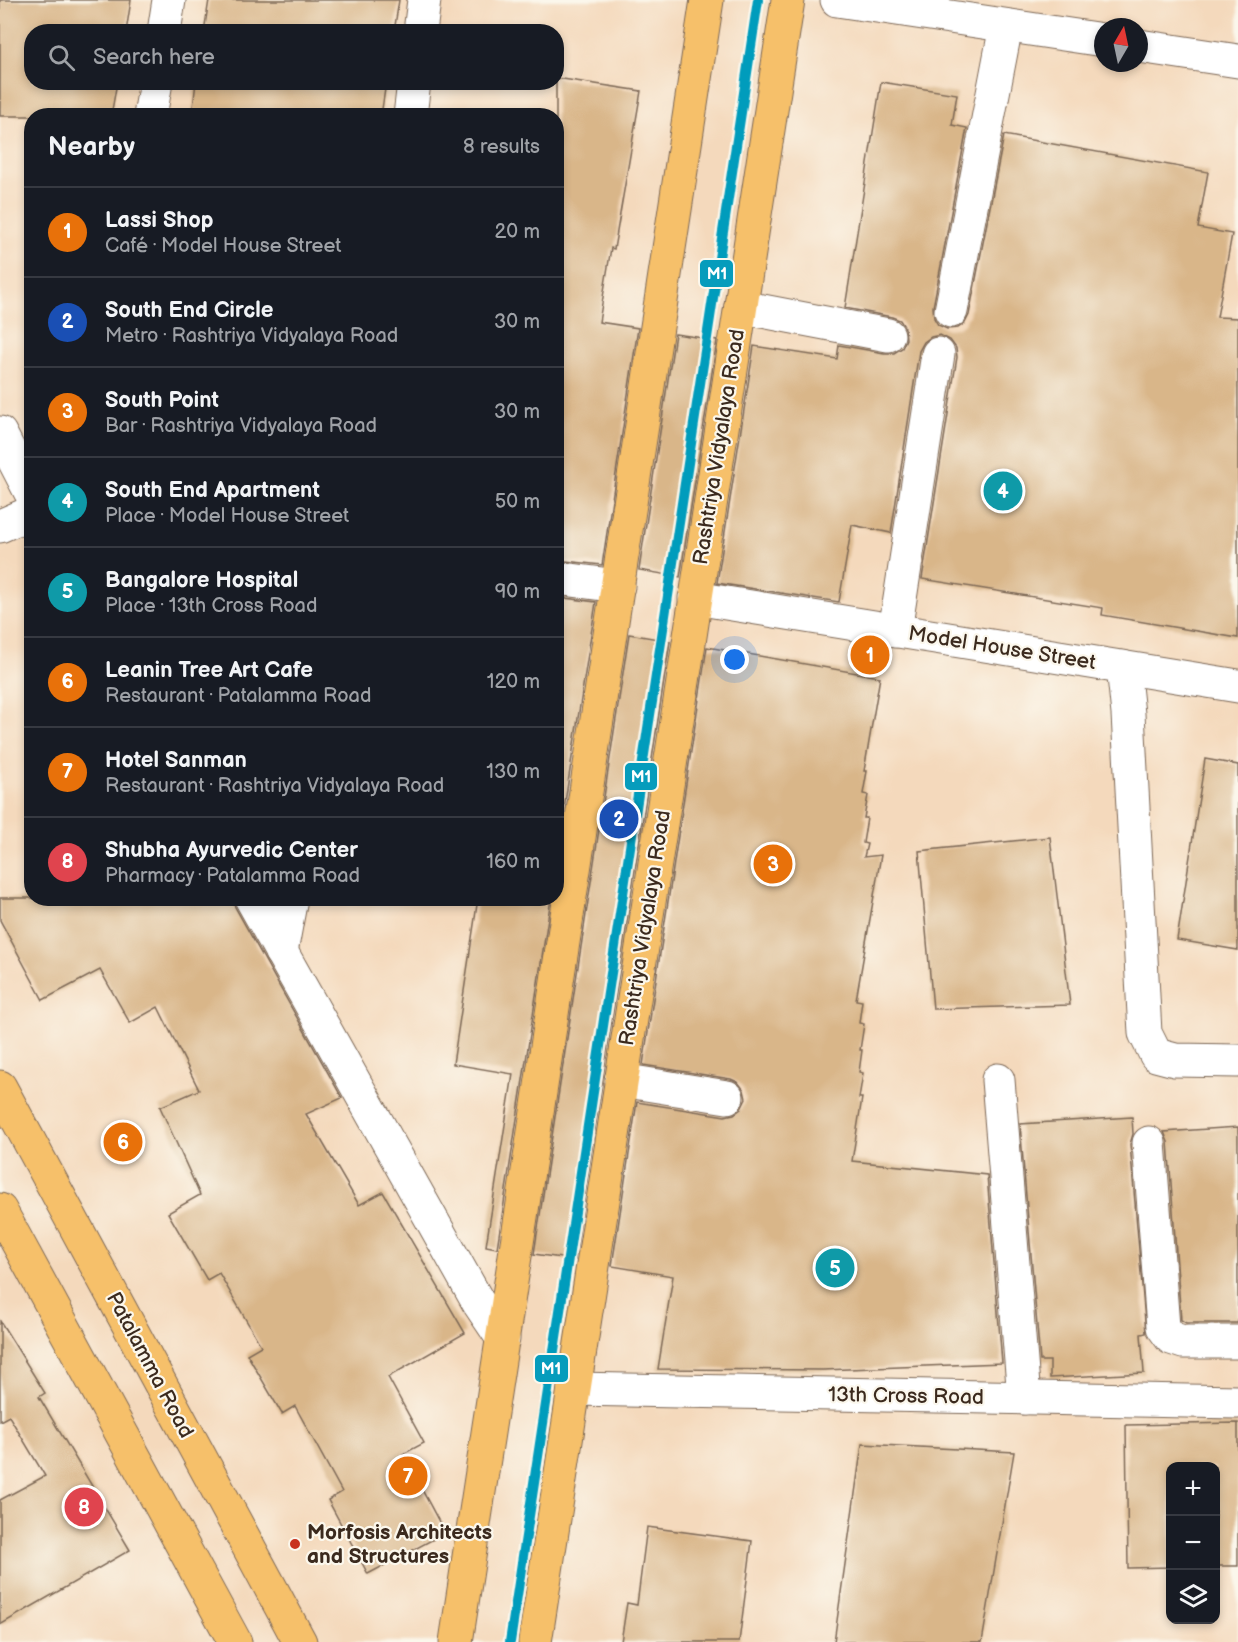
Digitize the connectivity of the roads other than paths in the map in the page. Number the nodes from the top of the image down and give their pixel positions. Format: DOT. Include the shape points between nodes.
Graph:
graph roads {
  1 [pos="169,0"];
  2 [pos="424,0"];
  3 [pos="707,0"];
  4 [pos="788,0"];
  5 [pos="837,0"];
  6 [pos="165,24"];
  7 [pos="421,24"];
  8 [pos="1006,26"];
  9 [pos="1094,39"];
  10 [pos="1148,47"];
  11 [pos="1238,61"];
  12 [pos="155,90"];
  13 [pos="413,90"];
  14 [pos="151,108"];
  15 [pos="411,108"];
  16 [pos="741,307"];
  17 [pos="951,310"];
  18 [pos="888,335"];
  19 [pos="938,354"];
  20 [pos="0,433"];
  21 [pos="24,480"];
  22 [pos="24,516"];
  23 [pos="0,526"];
  24 [pos="564,579"];
  25 [pos="618,586"];
  26 [pos="696,598"];
  27 [pos="895,631"];
  28 [pos="1123,668"];
  29 [pos="1238,686"];
  30 [pos="255,906"];
  31 [pos="290,906"];
  32 [pos="281,952"];
  33 [pos="1238,1062"];
  34 [pos="621,1080"];
  35 [pos="998,1080"];
  36 [pos="0,1087"];
  37 [pos="726,1097"];
  38 [pos="1149,1143"];
  39 [pos="0,1210"];
  40 [pos="503,1339"];
  41 [pos="1238,1342"];
  42 [pos="574,1389"];
  43 [pos="1024,1398"];
  44 [pos="1238,1402"];
  45 [pos="235,1642"];
  46 [pos="300,1642"];
  47 [pos="456,1642"];
  48 [pos="535,1642"];
  1 -- 6 [label="street"];
  2 -- 7 [label="street"];
  3 -- 25 [label="main road"];
  4 -- 16 [label="main road, Rashtriya Vidyalaya Road"];
  5 -- 8 [label="street"];
  8 -- 9 [label="street"];
  8 -- 17 [label="street"];
  10 -- 11 [label="street"];
  12 -- 14 [label="street"];
  13 -- 15 [label="street"];
  16 -- 18 [label="street"];
  16 -- 26 [label="main road, Rashtriya Vidyalaya Road"];
  19 -- 27 [label="street"];
  20 -- 21 [label="street"];
  22 -- 23 [label="street"];
  24 -- 25 [label="street"];
  25 -- 40 [label="main road"];
  26 -- 27 [label="street, Model House Street"];
  26 -- 34 [label="main road, Rashtriya Vidyalaya Road"];
  27 -- 28 [label="street, Model House Street"];
  28 -- 29 [label="street, Model House Street"];
  28 -- 33 [label="street" via="1145,1033 1156,1055 1175,1060"];
  30 -- 32 [label="street"];
  31 -- 32 [label="street"];
  32 -- 40 [label="street" via="472,1292"];
  34 -- 37 [label="street"];
  34 -- 42 [label="main road, Rashtriya Vidyalaya Road"];
  35 -- 43 [label="street"];
  36 -- 46 [label="main road, Patalamma Road"];
  38 -- 41 [label="street" via="1163,1327 1171,1338 1182,1342"];
  39 -- 45 [label="main road"];
  40 -- 47 [label="main road"];
  42 -- 43 [label="street, 13th Cross Road"];
  42 -- 48 [label="main road, Rashtriya Vidyalaya Road"];
  43 -- 44 [label="street, 13th Cross Road"];
}
